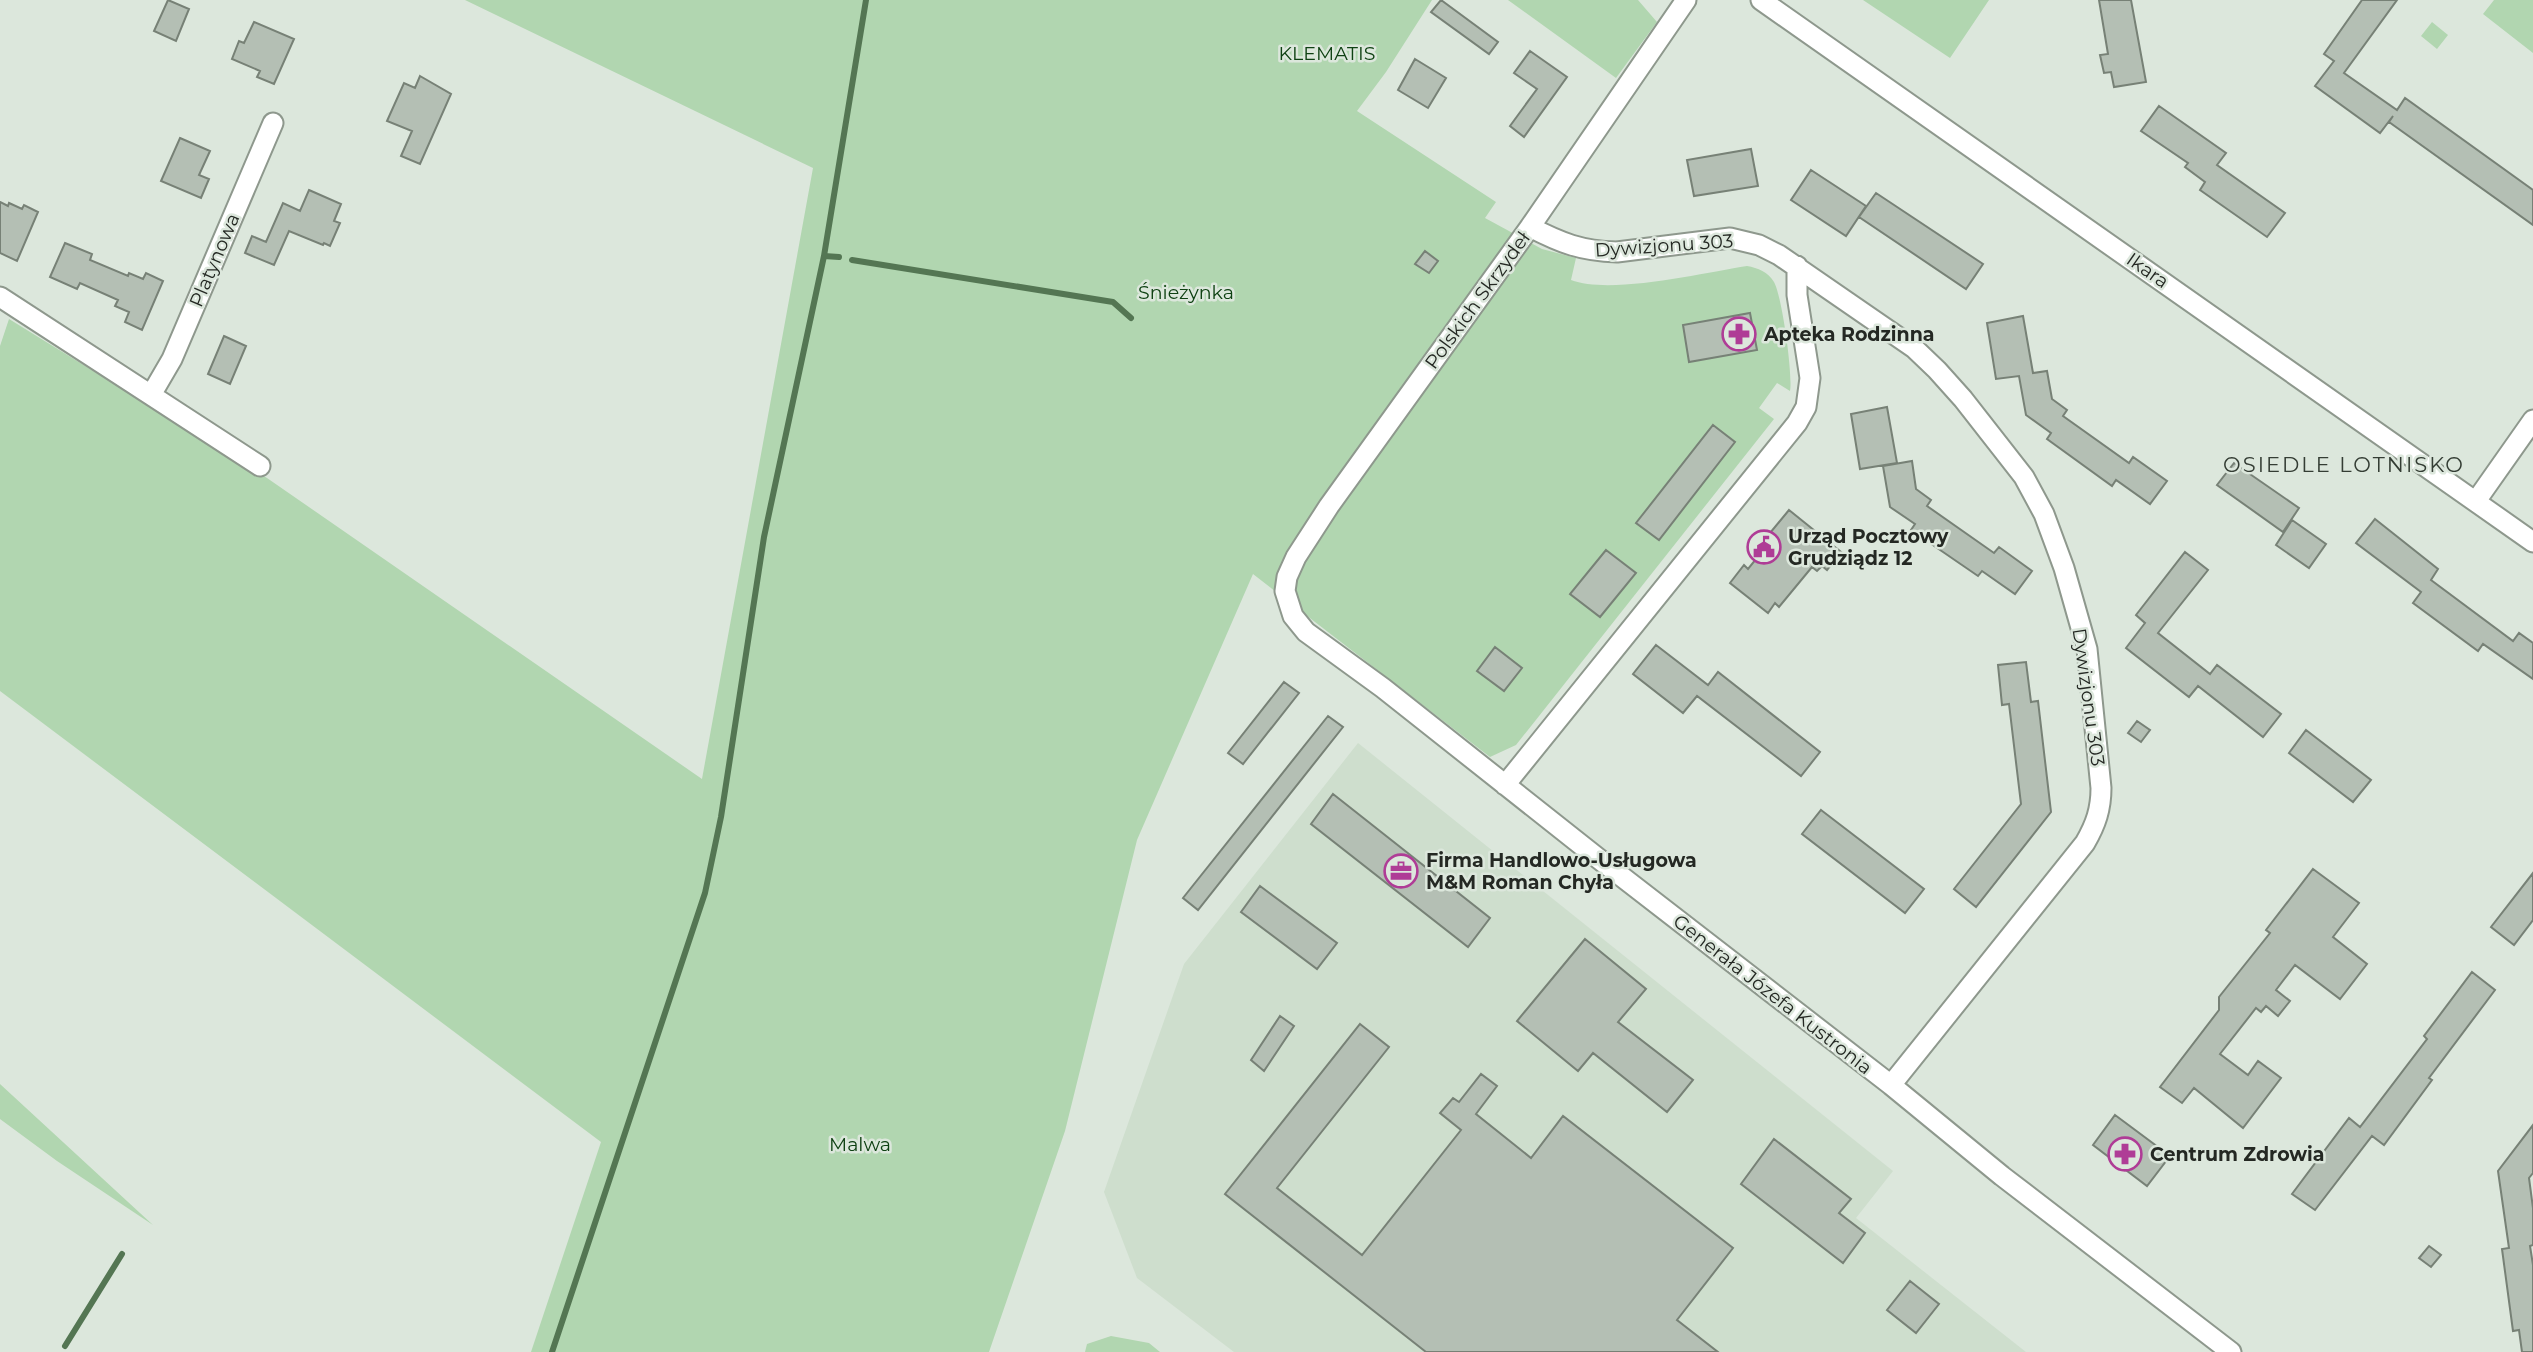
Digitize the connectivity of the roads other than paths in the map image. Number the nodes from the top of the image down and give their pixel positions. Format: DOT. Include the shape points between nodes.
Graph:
graph roads {
  1 [pos="1686,0"];
  2 [pos="1761,0"];
  3 [pos="273,123"];
  4 [pos="1530,227"];
  5 [pos="1797,266"];
  6 [pos="0,297"];
  7 [pos="151,395"];
  8 [pos="2533,420"];
  9 [pos="260,466"];
  10 [pos="2476,501"];
  11 [pos="2533,542"];
  12 [pos="1288,606"];
  13 [pos="1505,785"];
  14 [pos="1891,1085"];
  15 [pos="2231,1352"];
  1 -- 4 [label="street, Polskich Skrzydeł"];
  2 -- 10 [label="street, Ikara"];
  3 -- 7 [label="street, Platynowa" via="172,359"];
  4 -- 5 [label="street, Dywizjonu 303" via="1570,246 1598,251 1742,240"];
  4 -- 12 [label="street, Polskich Skrzydeł" via="1296,557 1287,578"];
  5 -- 13 [label="street" via="1810,378 1806,407 1797,423"];
  5 -- 14 [label="street, Dywizjonu 303" via="1914,348 2024,477 2064,568 2087,649 2101,788 2094,828"];
  6 -- 7 [label="street"];
  7 -- 9 [label="street"];
  8 -- 10 [label="street"];
  10 -- 11 [label="street, Ikara"];
  12 -- 13 [label="street, Generała Józefa Kustronia" via="1306,632"];
  13 -- 14 [label="street, Generała Józefa Kustronia"];
  14 -- 15 [label="street, Generała Józefa Kustronia"];
}
